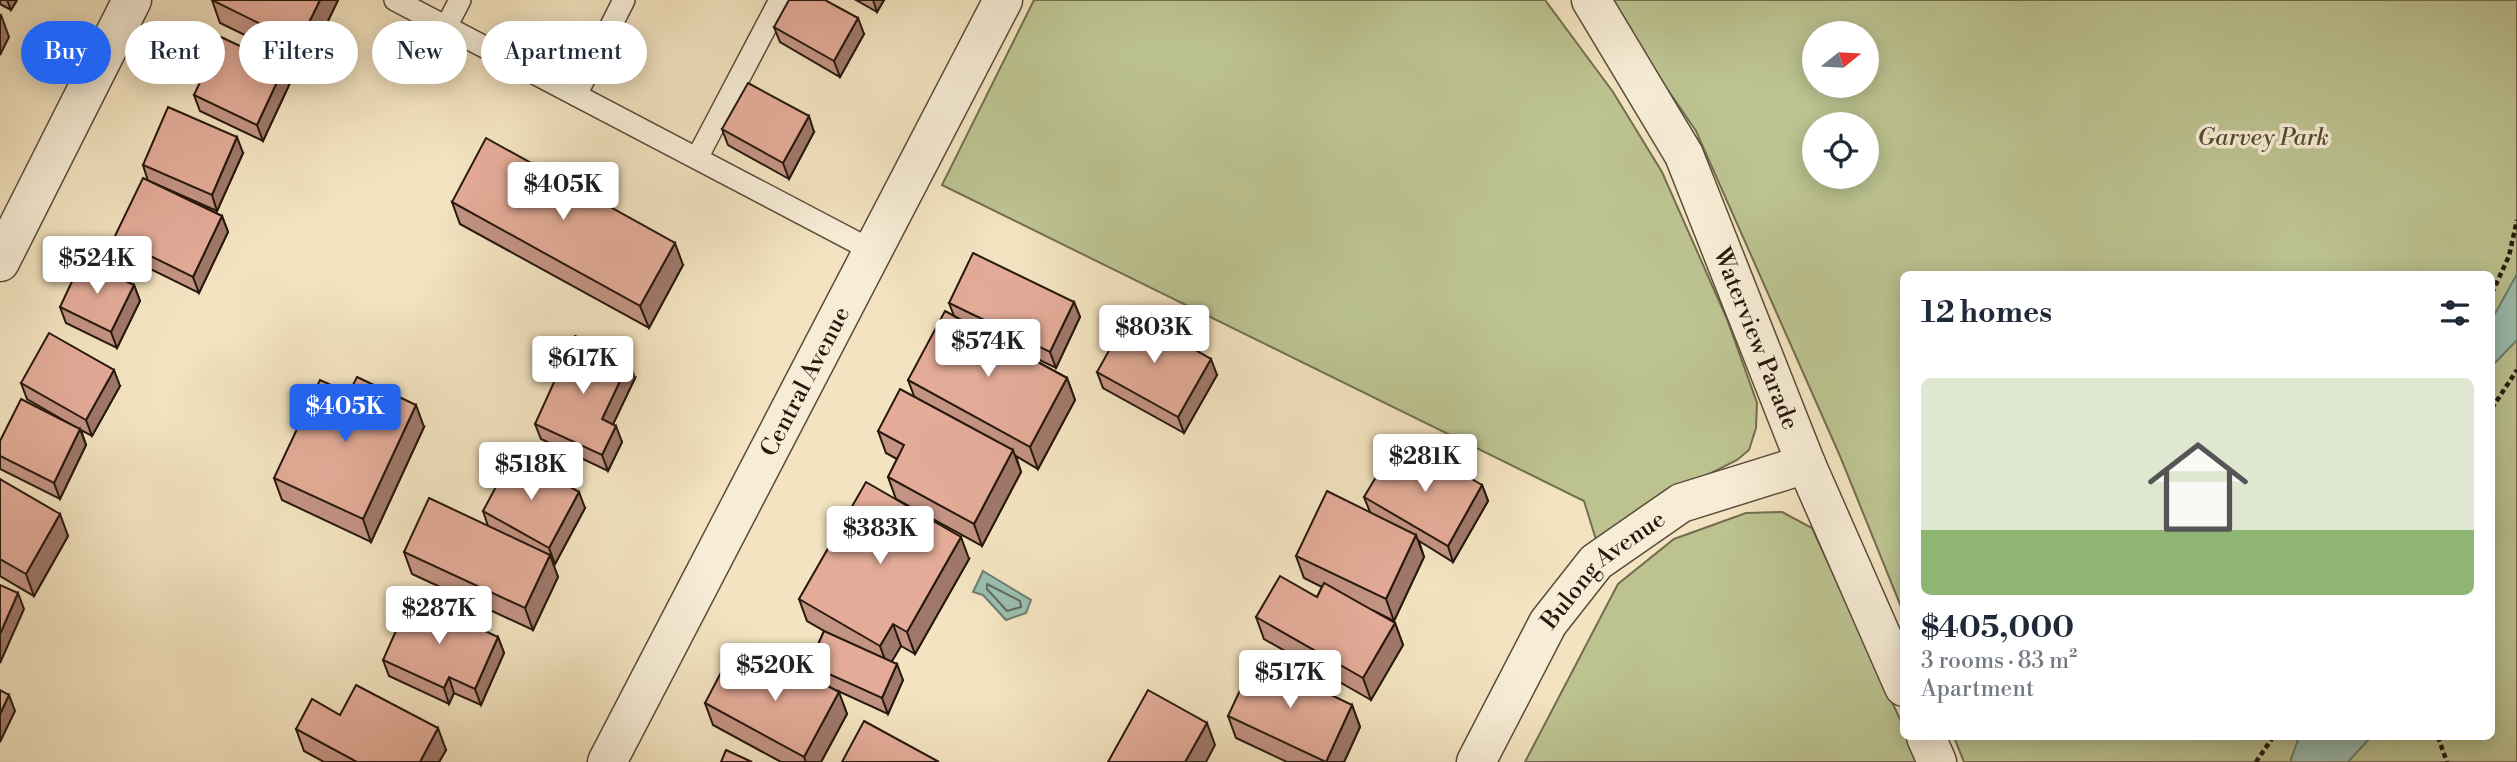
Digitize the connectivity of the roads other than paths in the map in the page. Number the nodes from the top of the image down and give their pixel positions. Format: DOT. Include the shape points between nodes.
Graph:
graph roads {
  1 [pos="132,0"];
  2 [pos="395,0"];
  3 [pos="460,0"];
  4 [pos="624,0"];
  5 [pos="780,0"];
  6 [pos="1003,0"];
  7 [pos="1591,0"];
  8 [pos="435,21"];
  9 [pos="449,21"];
  10 [pos="467,38"];
  11 [pos="576,95"];
  12 [pos="697,158"];
  13 [pos="873,251"];
  14 [pos="0,262"];
  15 [pos="1806,464"];
  16 [pos="1900,678"];
  17 [pos="1927,740"];
  18 [pos="607,762"];
  19 [pos="1476,762"];
  20 [pos="1937,762"];
  1 -- 14 [label="street"];
  2 -- 8 [label="lane"];
  3 -- 9 [label="lane"];
  4 -- 11 [label="lane"];
  5 -- 12 [label="lane"];
  6 -- 13 [label="street, Central Avenue"];
  7 -- 15 [label="street, Waterview Parade" via="1684,155"];
  10 -- 11 [label="lane"];
  11 -- 12 [label="lane"];
  12 -- 13 [label="lane"];
  13 -- 18 [label="street, Central Avenue"];
  15 -- 16 [label="street, Waterview Parade"];
  15 -- 19 [label="street, Bulong Avenue" via="1681,503 1596,562 1548,623"];
  17 -- 20 [label="street"];
}
